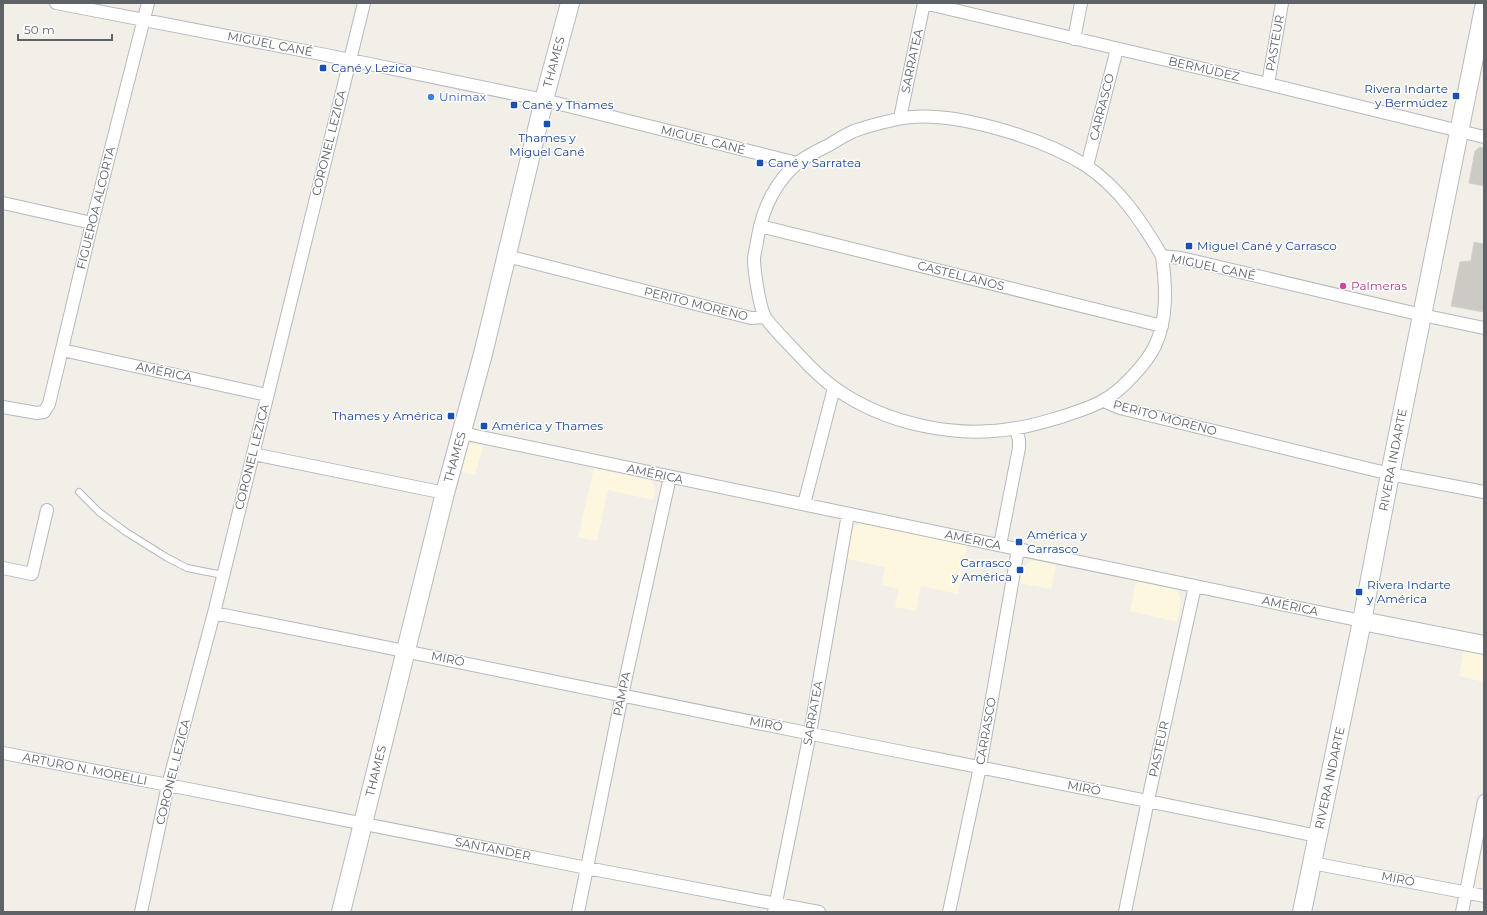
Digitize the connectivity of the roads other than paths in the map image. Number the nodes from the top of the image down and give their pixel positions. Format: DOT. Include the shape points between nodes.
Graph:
graph roads {
  1 [pos="56,3"];
  2 [pos="148,3"];
  3 [pos="364,3"];
  4 [pos="570,3"];
  5 [pos="924,3"];
  6 [pos="1081,3"];
  7 [pos="1282,3"];
  8 [pos="1484,8"];
  9 [pos="144,20"];
  10 [pos="1074,39"];
  11 [pos="1117,49"];
  12 [pos="349,60"];
  13 [pos="1268,84"];
  14 [pos="544,100"];
  15 [pos="900,118"];
  16 [pos="1460,132"];
  17 [pos="1484,137"];
  18 [pos="797,163"];
  19 [pos="1087,166"];
  20 [pos="3,203"];
  21 [pos="92,223"];
  22 [pos="760,226"];
  23 [pos="507,256"];
  24 [pos="1162,256"];
  25 [pos="1422,315"];
  26 [pos="764,317"];
  27 [pos="1162,326"];
  28 [pos="1484,328"];
  29 [pos="62,350"];
  30 [pos="834,388"];
  31 [pos="267,395"];
  32 [pos="1104,401"];
  33 [pos="3,407"];
  34 [pos="1016,428"];
  35 [pos="462,432"];
  36 [pos="253,454"];
  37 [pos="1390,474"];
  38 [pos="670,477"];
  39 [pos="79,492"];
  40 [pos="1484,492"];
  41 [pos="445,493"];
  42 [pos="804,504"];
  43 [pos="47,510"];
  44 [pos="848,514"];
  45 [pos="1000,545"];
  46 [pos="1018,549"];
  47 [pos="3,568"];
  48 [pos="223,575"];
  49 [pos="1194,586"];
  50 [pos="214,613"];
  51 [pos="1362,621"];
  52 [pos="1484,645"];
  53 [pos="406,650"];
  54 [pos="622,695"];
  55 [pos="810,733"];
  56 [pos="3,753"];
  57 [pos="980,767"];
  58 [pos="168,785"];
  59 [pos="1148,800"];
  60 [pos="1484,801"];
  61 [pos="363,823"];
  62 [pos="1318,836"];
  63 [pos="1312,863"];
  64 [pos="587,868"];
  65 [pos="1465,892"];
  66 [pos="1484,896"];
  67 [pos="775,908"];
  68 [pos="140,912"];
  69 [pos="341,912"];
  70 [pos="578,912"];
  71 [pos="819,912"];
  72 [pos="949,912"];
  73 [pos="1125,912"];
  74 [pos="1302,912"];
  75 [pos="1462,912"];
  1 -- 9 [label="street, MIGUEL CANÉ"];
  2 -- 9 [label="street, FIGUEROA ALCORTA"];
  3 -- 12 [label="street, CORONEL LEZICA"];
  4 -- 14 [label="street, THAMES"];
  5 -- 10 [label="street, BERMÚDEZ"];
  5 -- 15 [label="street, SARRATEA"];
  6 -- 10 [label="street"];
  7 -- 13 [label="street, PASTEUR"];
  8 -- 16 [label="street, RIVERA INDARTE"];
  9 -- 12 [label="street, MIGUEL CANÉ"];
  9 -- 21 [label="street, FIGUEROA ALCORTA"];
  10 -- 11 [label="street, BERMÚDEZ"];
  11 -- 13 [label="street, BERMÚDEZ"];
  11 -- 19 [label="street, CARRASCO"];
  12 -- 14 [label="street, MIGUEL CANÉ"];
  12 -- 31 [label="street, CORONEL LEZICA"];
  13 -- 16 [label="street, BERMÚDEZ"];
  14 -- 18 [label="street, MIGUEL CANÉ"];
  14 -- 23 [label="street, THAMES"];
  15 -- 18 [label="street, MIGUEL CANÉ" via="854,131"];
  15 -- 19 [label="street, MIGUEL CANÉ" via="945,118 989,126 1036,141"];
  16 -- 17 [label="street, BERMÚDEZ"];
  16 -- 25 [label="street, RIVERA INDARTE"];
  18 -- 22 [label="street" via="781,179"];
  19 -- 24 [label="street, MIGUEL CANÉ" via="1124,200"];
  20 -- 21 [label="street"];
  21 -- 29 [label="street, FIGUEROA ALCORTA"];
  22 -- 26 [label="street" via="754,260"];
  22 -- 27 [label="street, CASTELLANOS"];
  23 -- 26 [label="street, PERITO MORENO" via="751,318"];
  23 -- 35 [label="street, THAMES"];
  24 -- 25 [label="street, MIGUEL CANÉ" via="1181,258"];
  24 -- 27 [label="street" via="1165,295"];
  25 -- 28 [label="street, MIGUEL CANÉ"];
  25 -- 37 [label="street, RIVERA INDARTE"];
  26 -- 30 [label="street, PERITO MORENO" via="811,368"];
  27 -- 32 [label="street" via="1149,357"];
  29 -- 31 [label="street, AMÉRICA"];
  29 -- 33 [label="street, FIGUEROA ALCORTA" via="49,404 44,412"];
  30 -- 34 [label="street, PERITO MORENO" via="880,413 936,428 970,431"];
  30 -- 42 [label="street"];
  31 -- 36 [label="street, CORONEL LEZICA"];
  32 -- 34 [label="street, PERITO MORENO" via="1078,412"];
  32 -- 37 [label="street, PERITO MORENO" via="1120,408"];
  34 -- 45 [label="street" via="1019,448"];
  35 -- 38 [label="street, AMÉRICA"];
  35 -- 41 [label="street, THAMES"];
  36 -- 41 [label="street"];
  36 -- 48 [label="street, CORONEL LEZICA"];
  37 -- 40 [label="street, PERITO MORENO"];
  37 -- 51 [label="street, RIVERA INDARTE"];
  38 -- 42 [label="street, AMÉRICA"];
  38 -- 54 [label="street, PAMPA"];
  39 -- 48 [label="lane" via="99,512 166,557 187,568"];
  41 -- 53 [label="street, THAMES"];
  42 -- 44 [label="street, AMÉRICA"];
  43 -- 47 [label="street" via="32,574"];
  44 -- 45 [label="street, AMÉRICA"];
  44 -- 55 [label="street, SARRATEA"];
  45 -- 46 [label="street, AMÉRICA"];
  46 -- 49 [label="street, AMÉRICA"];
  46 -- 57 [label="street, CARRASCO"];
  48 -- 50 [label="street, CORONEL LEZICA"];
  49 -- 51 [label="street, AMÉRICA"];
  49 -- 59 [label="street, PASTEUR"];
  50 -- 53 [label="street, MIRÓ"];
  50 -- 58 [label="street, CORONEL LEZICA"];
  51 -- 52 [label="street, AMÉRICA"];
  51 -- 62 [label="street, RIVERA INDARTE"];
  53 -- 54 [label="street, MIRÓ"];
  53 -- 61 [label="street, THAMES"];
  54 -- 55 [label="street, MIRÓ"];
  54 -- 64 [label="street, PAMPA"];
  55 -- 57 [label="street, MIRÓ"];
  55 -- 67 [label="street, SARRATEA"];
  56 -- 58 [label="street, ARTURO N. MORELLI"];
  57 -- 59 [label="street, MIRÓ"];
  57 -- 72 [label="street, CARRASCO"];
  58 -- 61 [label="street, SANTANDER"];
  58 -- 68 [label="street, CORONEL LEZICA"];
  59 -- 62 [label="street, MIRÓ"];
  59 -- 73 [label="street, PASTEUR"];
  60 -- 65 [label="street"];
  61 -- 64 [label="street, SANTANDER"];
  61 -- 69 [label="street, THAMES"];
  62 -- 63 [label="street, RIVERA INDARTE"];
  63 -- 65 [label="street, MIRÓ"];
  63 -- 74 [label="street, RIVERA INDARTE"];
  64 -- 67 [label="street, SANTANDER"];
  64 -- 70 [label="street, PAMPA"];
  65 -- 66 [label="street, MIRÓ"];
  65 -- 75 [label="street"];
  67 -- 71 [label="street, SANTANDER"];
}
